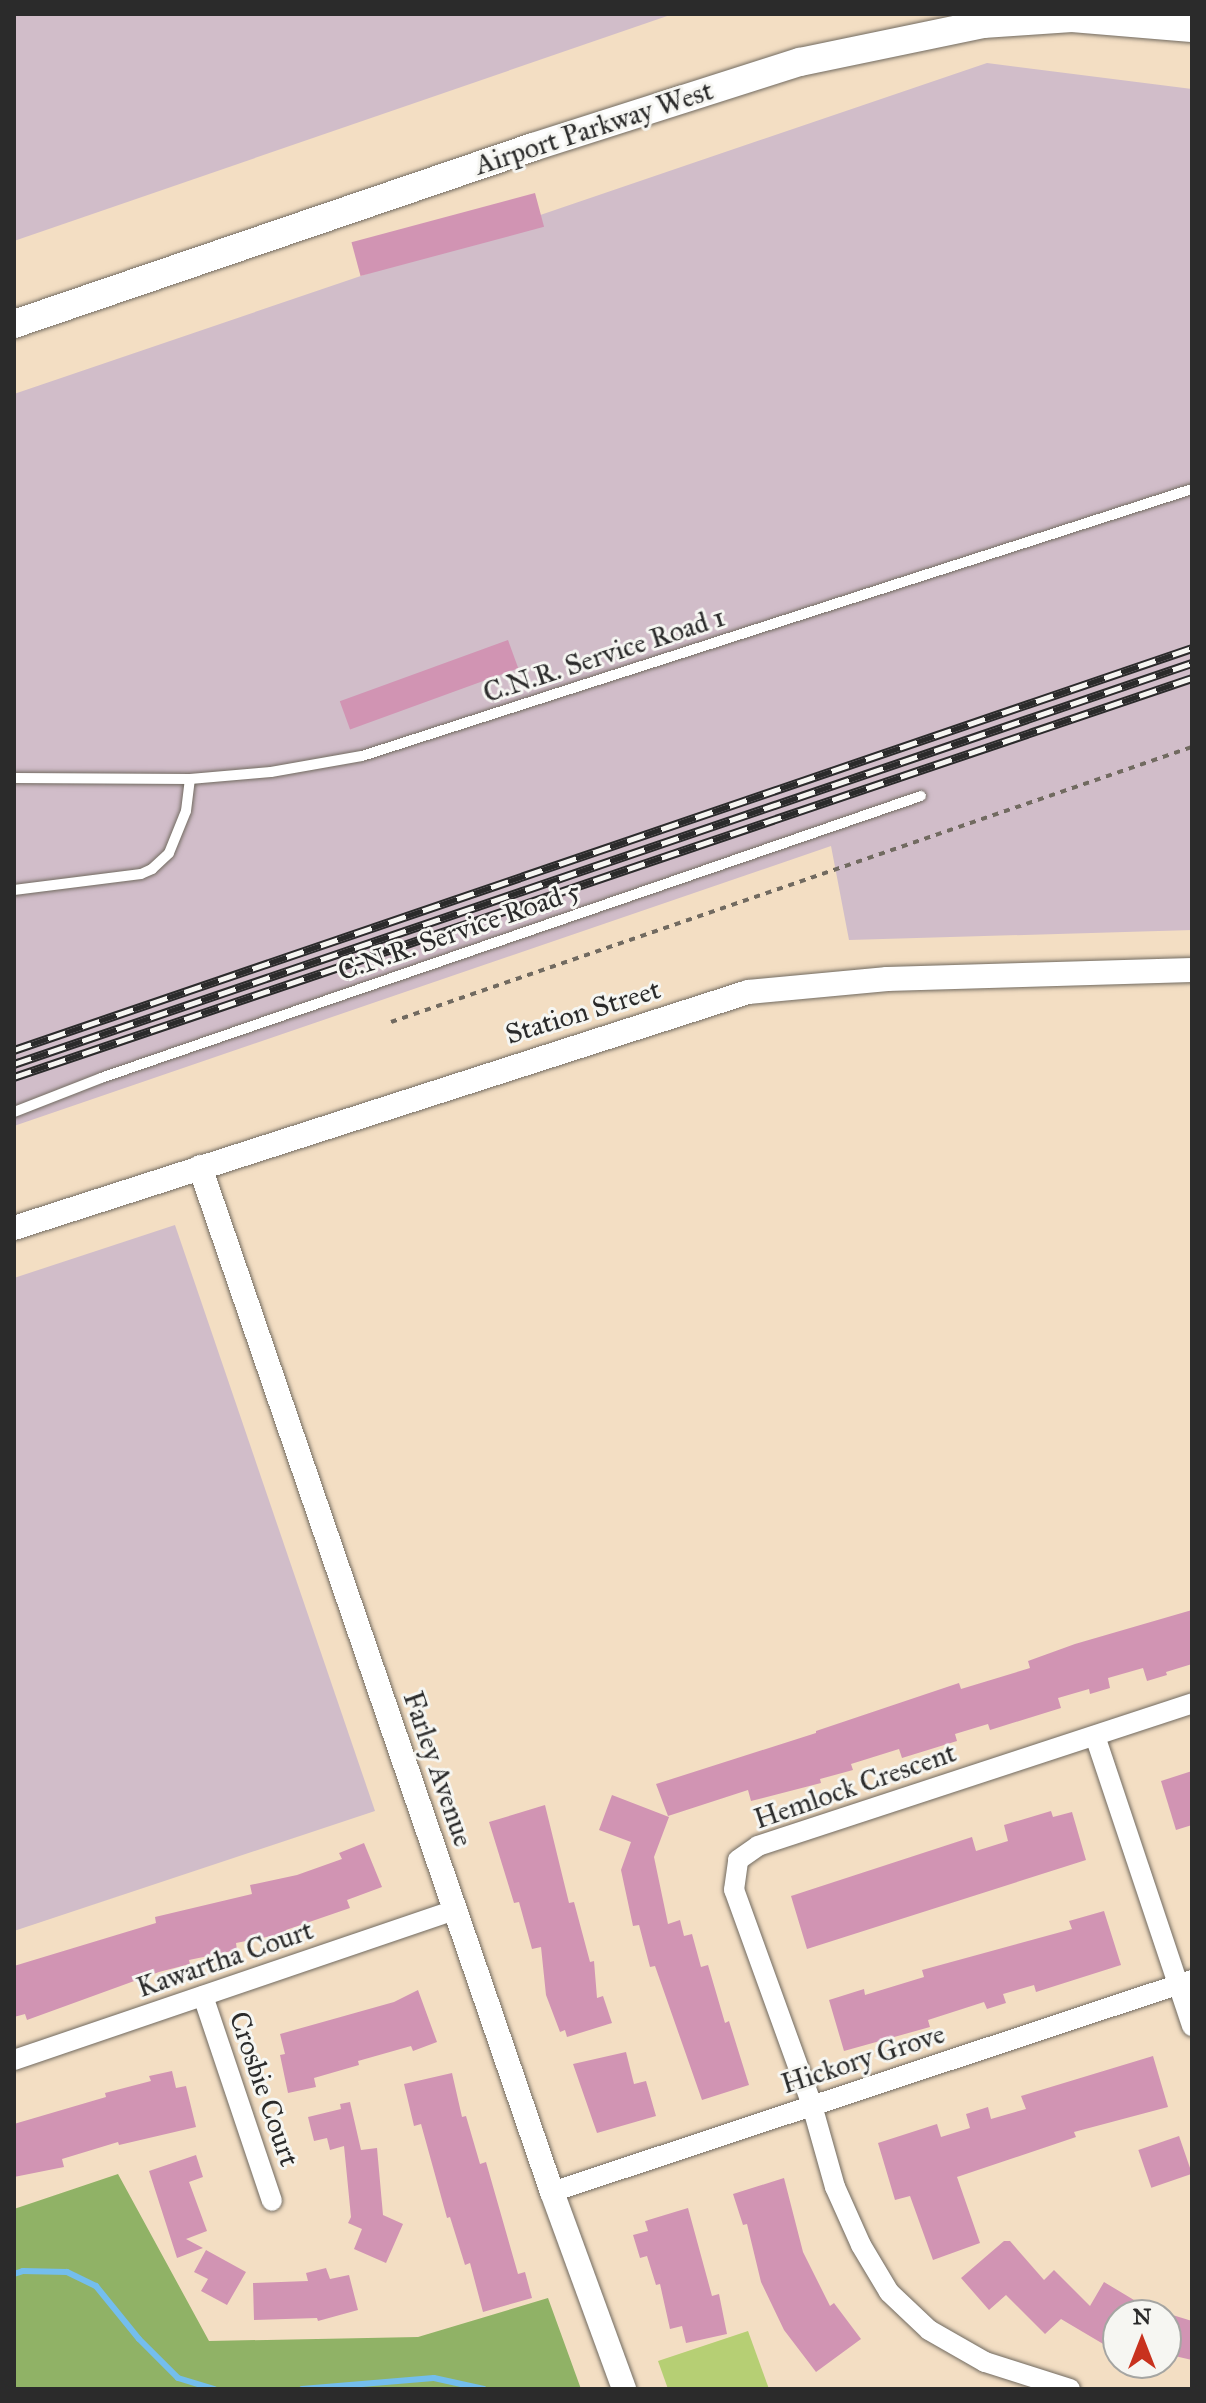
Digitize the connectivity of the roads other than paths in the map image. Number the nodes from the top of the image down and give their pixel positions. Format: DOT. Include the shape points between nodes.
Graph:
graph roads {
  1 [pos="1192,28"];
  2 [pos="14,324"];
  3 [pos="1192,489"];
  4 [pos="14,778"];
  5 [pos="190,779"];
  6 [pos="921,796"];
  7 [pos="14,890"];
  8 [pos="1192,970"];
  9 [pos="14,1112"];
  10 [pos="200,1167"];
  11 [pos="15,1225"];
  12 [pos="1192,1703"];
  13 [pos="1095,1736"];
  14 [pos="455,1910"];
  15 [pos="1186,1982"];
  16 [pos="203,1996"];
  17 [pos="1192,2026"];
  18 [pos="14,2060"];
  19 [pos="812,2105"];
  20 [pos="552,2192"];
  21 [pos="272,2201"];
  22 [pos="624,2389"];
  23 [pos="1070,2389"];
  1 -- 2 [label="main road, Airport Parkway West" via="1072,18 983,24 800,62"];
  3 -- 5 [label="lane, C.N.R. Service Road 1" via="402,745 271,772"];
  4 -- 5 [label="lane, C.N.R. Service Road 1"];
  5 -- 7 [label="lane" via="186,811 169,853 152,869"];
  6 -- 9 [label="lane, C.N.R. Service Road 5"];
  8 -- 10 [label="street, Station Street" via="887,979 748,992"];
  10 -- 11 [label="street, Station Street"];
  10 -- 14 [label="street, Farley Avenue"];
  12 -- 13 [label="street, Hemlock Crescent"];
  13 -- 15 [label="street"];
  13 -- 19 [label="street, Hemlock Crescent" via="758,1846 738,1860 734,1890"];
  14 -- 16 [label="street, Kawartha Court"];
  14 -- 20 [label="street, Farley Avenue"];
  15 -- 17 [label="street"];
  15 -- 19 [label="street, Hickory Grove"];
  16 -- 18 [label="street, Kawartha Court"];
  16 -- 21 [label="street, Crosbie Court"];
  19 -- 20 [label="street, Hickory Grove"];
  19 -- 23 [label="street, Hemlock Crescent" via="835,2187 889,2292 929,2330 985,2362"];
  20 -- 22 [label="street, Farley Avenue"];
}
